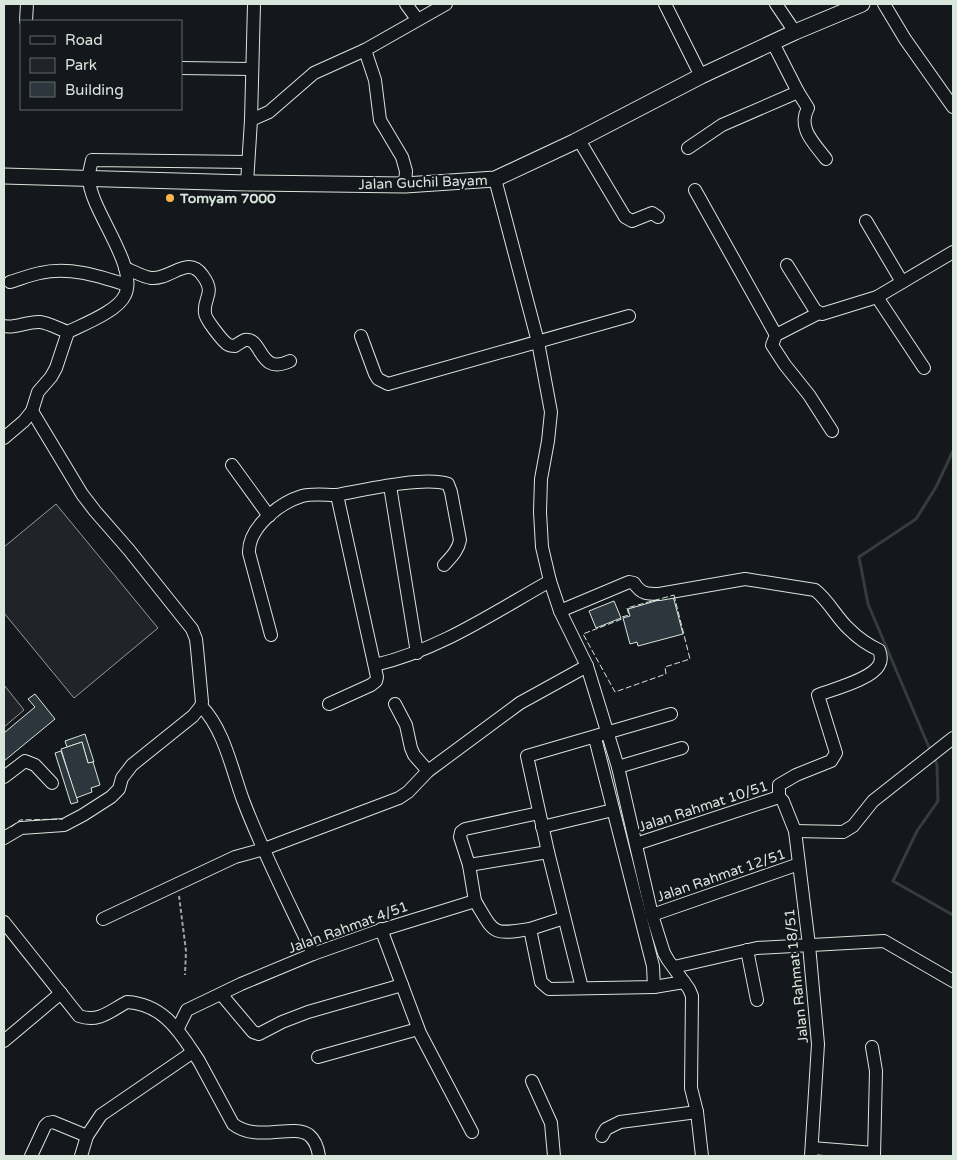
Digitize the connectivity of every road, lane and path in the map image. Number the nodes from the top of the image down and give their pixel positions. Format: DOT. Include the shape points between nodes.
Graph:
graph roads {
  1 [pos="26,4"];
  2 [pos="406,4"];
  3 [pos="446,4"];
  4 [pos="664,4"];
  5 [pos="776,4"];
  6 [pos="862,4"];
  7 [pos="884,4"];
  8 [pos="257,5"];
  9 [pos="417,19"];
  10 [pos="26,20"];
  11 [pos="795,32"];
  12 [pos="773,42"];
  13 [pos="366,50"];
  14 [pos="182,68"];
  15 [pos="251,70"];
  16 [pos="701,76"];
  17 [pos="798,92"];
  18 [pos="953,108"];
  19 [pos="251,120"];
  20 [pos="579,140"];
  21 [pos="688,148"];
  22 [pos="826,159"];
  23 [pos="248,162"];
  24 [pos="4,176"];
  25 [pos="89,179"];
  26 [pos="494,179"];
  27 [pos="247,183"];
  28 [pos="405,185"];
  29 [pos="695,190"];
  30 [pos="658,217"];
  31 [pos="866,221"];
  32 [pos="953,252"];
  33 [pos="787,265"];
  34 [pos="125,268"];
  35 [pos="10,282"];
  36 [pos="902,282"];
  37 [pos="127,285"];
  38 [pos="877,297"];
  39 [pos="819,314"];
  40 [pos="629,316"];
  41 [pos="4,326"];
  42 [pos="68,332"];
  43 [pos="776,335"];
  44 [pos="361,336"];
  45 [pos="538,342"];
  46 [pos="290,361"];
  47 [pos="924,368"];
  48 [pos="32,411"];
  49 [pos="832,431"];
  50 [pos="4,438"];
  51 [pos="232,465"];
  52 [pos="390,486"];
  53 [pos="337,495"];
  54 [pos="269,516"];
  55 [pos="444,565"];
  56 [pos="550,581"];
  57 [pos="560,611"];
  58 [pos="271,635"];
  59 [pos="417,653"];
  60 [pos="375,666"];
  61 [pos="587,666"];
  62 [pos="329,704"];
  63 [pos="395,704"];
  64 [pos="201,706"];
  65 [pos="671,714"];
  66 [pos="608,734"];
  67 [pos="594,738"];
  68 [pos="950,740"];
  69 [pos="682,748"];
  70 [pos="618,767"];
  71 [pos="428,771"];
  72 [pos="4,777"];
  73 [pos="52,783"];
  74 [pos="779,797"];
  75 [pos="613,810"];
  76 [pos="539,812"];
  77 [pos="542,827"];
  78 [pos="795,830"];
  79 [pos="4,838"];
  80 [pos="636,844"];
  81 [pos="264,849"];
  82 [pos="548,852"];
  83 [pos="799,864"];
  84 [pos="469,865"];
  85 [pos="177,883"];
  86 [pos="475,901"];
  87 [pos="652,915"];
  88 [pos="564,918"];
  89 [pos="103,919"];
  90 [pos="4,922"];
  91 [pos="381,929"];
  92 [pos="530,929"];
  93 [pos="810,945"];
  94 [pos="747,950"];
  95 [pos="313,954"];
  96 [pos="674,967"];
  97 [pos="185,975"];
  98 [pos="953,981"];
  99 [pos="684,982"];
  100 [pos="402,985"];
  101 [pos="654,987"];
  102 [pos="582,988"];
  103 [pos="61,993"];
  104 [pos="222,994"];
  105 [pos="757,1000"];
  106 [pos="178,1028"];
  107 [pos="418,1029"];
  108 [pos="4,1041"];
  109 [pos="872,1047"];
  110 [pos="193,1052"];
  111 [pos="318,1057"];
  112 [pos="532,1081"];
  113 [pos="697,1112"];
  114 [pos="472,1132"];
  115 [pos="87,1136"];
  116 [pos="602,1136"];
  117 [pos="812,1152"];
  118 [pos="874,1155"];
  119 [pos="31,1156"];
  120 [pos="80,1156"];
  121 [pos="319,1156"];
  122 [pos="554,1156"];
  123 [pos="702,1156"];
  1 -- 10 [label="street"];
  2 -- 9 [label="street"];
  3 -- 9 [label="street"];
  4 -- 16 [label="street"];
  5 -- 11 [label="street"];
  6 -- 11 [label="main road, Jalan Guchil Bayam"];
  7 -- 18 [label="street"];
  8 -- 15 [label="street"];
  9 -- 13 [label="street"];
  11 -- 12 [label="main road, Jalan Guchil Bayam"];
  12 -- 16 [label="main road, Jalan Guchil Bayam"];
  12 -- 17 [label="street"];
  13 -- 19 [label="street" via="314,73 269,112"];
  13 -- 28 [label="street" via="375,80 380,120 402,157 406,170"];
  14 -- 15 [label="street"];
  15 -- 19 [label="street"];
  16 -- 20 [label="main road, Jalan Guchil Bayam"];
  17 -- 21 [label="street" via="722,125"];
  17 -- 22 [label="street" via="808,108 804,127"];
  19 -- 23 [label="street"];
  20 -- 26 [label="main road, Jalan Guchil Bayam"];
  20 -- 30 [label="street" via="625,217 632,221 652,213"];
  23 -- 25 [label="street" via="92,160"];
  23 -- 27 [label="street"];
  24 -- 25 [label="main road, Jalan Guchil Bayam"];
  25 -- 27 [label="main road, Jalan Guchil Bayam"];
  25 -- 34 [label="street" via="96,203"];
  26 -- 28 [label="main road, Jalan Guchil Bayam"];
  26 -- 45 [label="street"];
  27 -- 28 [label="main road, Jalan Guchil Bayam"];
  29 -- 43 [label="street"];
  31 -- 36 [label="street"];
  32 -- 36 [label="street"];
  33 -- 39 [label="street"];
  34 -- 37 [label="street"];
  34 -- 46 [label="street" via="151,278 187,266 196,268 208,285 205,317 226,343 234,346 249,340 268,362 282,365"];
  35 -- 37 [label="street" via="40,272 60,270"];
  36 -- 38 [label="street"];
  37 -- 42 [label="street" via="126,294 110,310"];
  38 -- 39 [label="street"];
  38 -- 47 [label="street"];
  39 -- 43 [label="street"];
  40 -- 45 [label="street"];
  41 -- 42 [label="street" via="10,328 40,322"];
  42 -- 48 [label="street" via="56,368 38,392"];
  43 -- 49 [label="street" via="772,345"];
  44 -- 45 [label="street" via="375,374 388,384"];
  45 -- 56 [label="street" via="551,412 541,479 540,512 542,547"];
  48 -- 50 [label="street"];
  48 -- 64 [label="street" via="82,494 192,630 196,639"];
  51 -- 54 [label="street"];
  52 -- 53 [label="street"];
  52 -- 55 [label="street" via="438,481 448,484 460,540 454,555"];
  52 -- 59 [label="street"];
  53 -- 54 [label="street" via="303,496"];
  53 -- 60 [label="street"];
  54 -- 58 [label="street" via="248,544"];
  56 -- 57 [label="street"];
  56 -- 59 [label="street" via="446,641"];
  57 -- 61 [label="street"];
  57 -- 74 [label="street" via="629,582 645,594 659,594 745,579 815,590 824,597 848,629 879,650 881,664 873,673 818,694 836,753 831,761 779,785"];
  59 -- 60 [label="street"];
  60 -- 62 [label="street" via="376,682"];
  61 -- 66 [label="street"];
  61 -- 71 [label="street" via="520,703"];
  63 -- 71 [label="street" via="406,725 414,755"];
  64 -- 79 [label="street" via="125,772 119,790 111,797 64,825 21,828"];
  64 -- 81 [label="street" via="226,750"];
  65 -- 66 [label="street"];
  66 -- 67 [label="street"];
  66 -- 70 [label="street"];
  67 -- 75 [label="street"];
  67 -- 76 [label="street" via="527,756"];
  68 -- 78 [label="street" via="873,801 853,826 843,832"];
  69 -- 70 [label="street"];
  70 -- 80 [label="street"];
  71 -- 81 [label="street" via="399,798"];
  72 -- 73 [label="street" via="25,761 35,765"];
  74 -- 78 [label="street, Jalan Rahmat 18/51"];
  74 -- 80 [label="street, Jalan Rahmat 10/51"];
  75 -- 77 [label="street"];
  75 -- 101 [label="street" via="653,966"];
  76 -- 77 [label="street"];
  76 -- 84 [label="street" via="461,832"];
  77 -- 82 [label="street"];
  78 -- 83 [label="street, Jalan Rahmat 18/51"];
  80 -- 87 [label="street"];
  81 -- 85 [label="street" via="235,857"];
  81 -- 95 [label="street"];
  82 -- 84 [label="street"];
  82 -- 88 [label="street"];
  83 -- 87 [label="street, Jalan Rahmat 12/51"];
  83 -- 93 [label="street, Jalan Rahmat 18/51"];
  84 -- 86 [label="street"];
  85 -- 89 [label="street"];
  85 -- 97 [label="path" via="186,951"];
  86 -- 91 [label="street, Jalan Rahmat 4/51"];
  86 -- 92 [label="street" via="496,931"];
  87 -- 96 [label="street" via="664,953"];
  88 -- 92 [label="street"];
  88 -- 102 [label="street"];
  90 -- 103 [label="street"];
  91 -- 95 [label="street, Jalan Rahmat 4/51"];
  91 -- 100 [label="street"];
  92 -- 102 [label="street" via="544,987"];
  93 -- 94 [label="street"];
  93 -- 98 [label="street" via="884,942"];
  93 -- 117 [label="street, Jalan Rahmat 18/51" via="818,1044"];
  94 -- 96 [label="street"];
  94 -- 105 [label="street"];
  95 -- 104 [label="street, Jalan Rahmat 4/51"];
  96 -- 99 [label="street"];
  99 -- 101 [label="street"];
  99 -- 113 [label="street" via="692,996 691,1088"];
  100 -- 104 [label="street" via="308,1012 259,1034 253,1032"];
  100 -- 107 [label="street"];
  101 -- 102 [label="street"];
  103 -- 106 [label="street" via="79,1016 89,1019 99,1018 127,1002 135,1002 152,1007"];
  103 -- 108 [label="street"];
  104 -- 106 [label="street, Jalan Rahmat 4/51" via="187,1010"];
  106 -- 110 [label="street"];
  107 -- 111 [label="street"];
  107 -- 114 [label="street"];
  109 -- 118 [label="street" via="876,1070"];
  110 -- 115 [label="street" via="101,1115"];
  110 -- 121 [label="street" via="233,1124 241,1131 302,1132 310,1136"];
  112 -- 122 [label="street" via="551,1123"];
  113 -- 116 [label="street" via="620,1122 606,1129"];
  113 -- 123 [label="street"];
  115 -- 119 [label="street" via="48,1122"];
  115 -- 120 [label="street"];
  117 -- 118 [label="street"];
}
